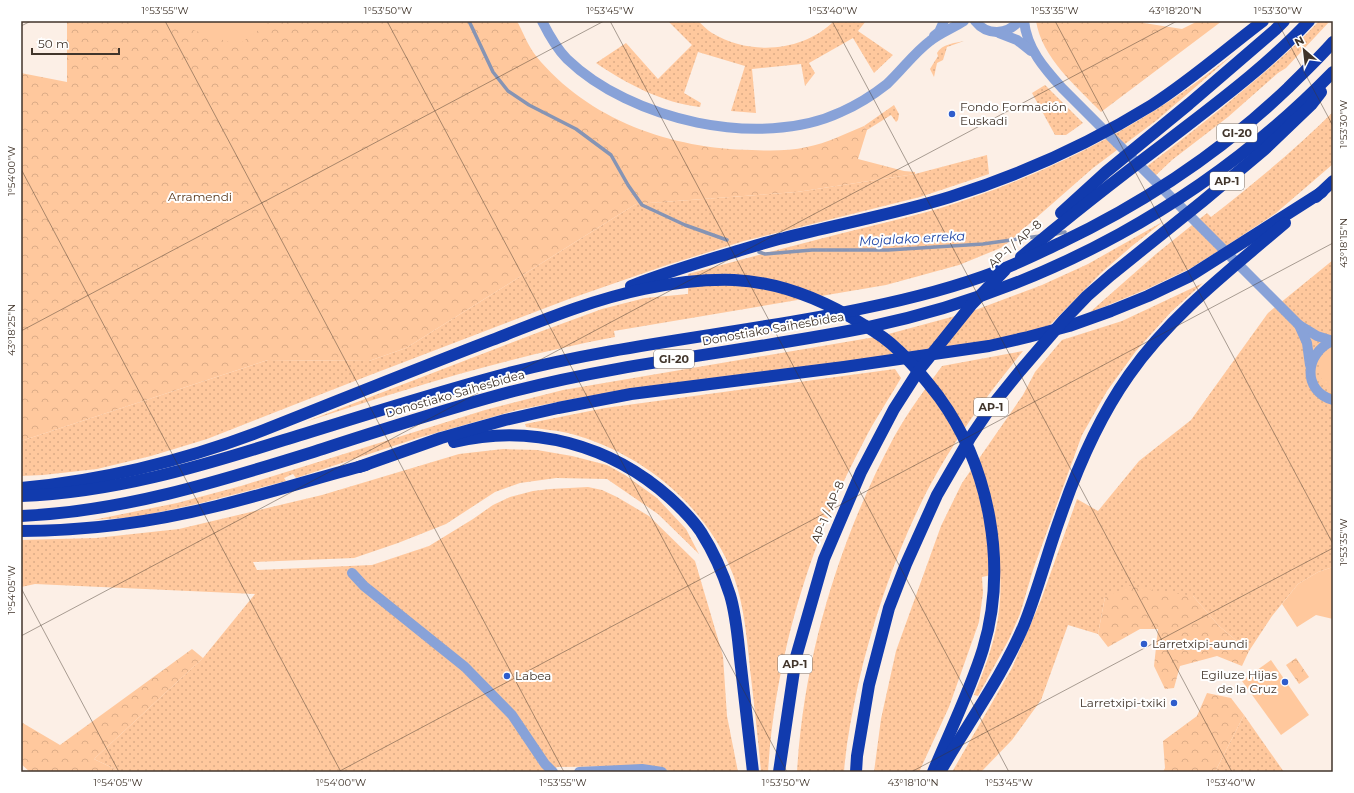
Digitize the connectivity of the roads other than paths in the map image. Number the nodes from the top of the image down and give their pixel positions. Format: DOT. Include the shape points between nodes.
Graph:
graph roads {
  1 [pos="542,21"];
  2 [pos="944,21"];
  3 [pos="964,21"];
  4 [pos="975,21"];
  5 [pos="1019,21"];
  6 [pos="1024,21"];
  7 [pos="1263,21"];
  8 [pos="1284,21"];
  9 [pos="1309,21"];
  10 [pos="998,32"];
  11 [pos="930,40"];
  12 [pos="1333,42"];
  13 [pos="1033,52"];
  14 [pos="1333,72"];
  15 [pos="1333,77"];
  16 [pos="1115,173"];
  17 [pos="1333,181"];
  18 [pos="1322,192"];
  19 [pos="570,310"];
  20 [pos="1299,325"];
  21 [pos="1333,341"];
  22 [pos="1310,368"];
  23 [pos="1333,400"];
  24 [pos="359,467"];
  25 [pos="21,488"];
  26 [pos="21,496"];
  27 [pos="21,516"];
  28 [pos="21,531"];
  29 [pos="352,573"];
  30 [pos="553,772"];
  31 [pos="579,772"];
  32 [pos="662,772"];
  33 [pos="752,772"];
  34 [pos="779,772"];
  35 [pos="856,772"];
  36 [pos="933,772"];
  37 [pos="940,772"];
  1 -- 11 [label="street" via="552,40 567,58 591,77 624,97 677,118 715,126 747,129 793,127 840,113 872,95 887,83"];
  2 -- 11 [label="street" via="939,32"];
  3 -- 11 [label="street"];
  4 -- 10 [label="street" via="984,29"];
  5 -- 10 [label="street" via="1010,29"];
  6 -- 13 [label="street"];
  7 -- 19 [label="highway" via="1177,88 1121,124 1025,170 950,197 782,238 665,272"];
  8 -- 16 [label="highway"];
  9 -- 16 [label="highway, AP-1 / AP-8 / AP-1" via="1242,82"];
  10 -- 13 [label="street"];
  12 -- 26 [label="highway, Donostiako Saihesbidea / GI-20" via="1264,111 1229,140 1159,189 1086,231 996,272 910,298 863,308 577,357 437,393 204,465 88,490"];
  13 -- 20 [label="street" via="1062,88"];
  14 -- 27 [label="highway, Donostiako Saihesbidea / GI-20" via="1289,114 1240,155 1170,205 1093,249 998,290 918,315 867,327 623,368 516,391 209,484 146,499 89,509"];
  15 -- 35 [label="highway, AP-1" via="1312,105 1264,150 1087,296 991,407 953,466 938,495 888,608 869,685"];
  16 -- 34 [label="highway, AP-1 / AP-8 / AP-1" via="1000,275 972,304 919,370 894,409 861,472 824,559 796,656"];
  17 -- 18 [label="highway"];
  18 -- 24 [label="highway" via="1190,276 1148,296 1069,326 989,346 631,394 558,408 441,438"];
  18 -- 37 [label="highway" via="1176,319 1151,346 1129,376 1090,441 1076,474 1021,632 1009,657"];
  19 -- 25 [label="highway" via="261,431 205,450 87,480"];
  19 -- 36 [label="highway" via="641,290 700,281 736,280 779,286 814,298 870,329 896,347 926,379 961,433 972,456 982,484 993,536 994,595 983,651"];
  20 -- 21 [label="street" via="1317,336"];
  20 -- 22 [label="street" via="1307,343"];
  21 -- 22 [label="street" via="1318,351"];
  22 -- 23 [label="street" via="1314,386 1320,394"];
  24 -- 28 [label="highway" via="215,507 148,520 90,528"];
  24 -- 33 [label="highway" via="468,439 537,436 574,444 605,455 631,468 657,487 700,531 717,562 730,595"];
  29 -- 30 [label="street" via="364,586 465,667 512,715"];
  31 -- 32 [label="street" via="642,769"];
}
